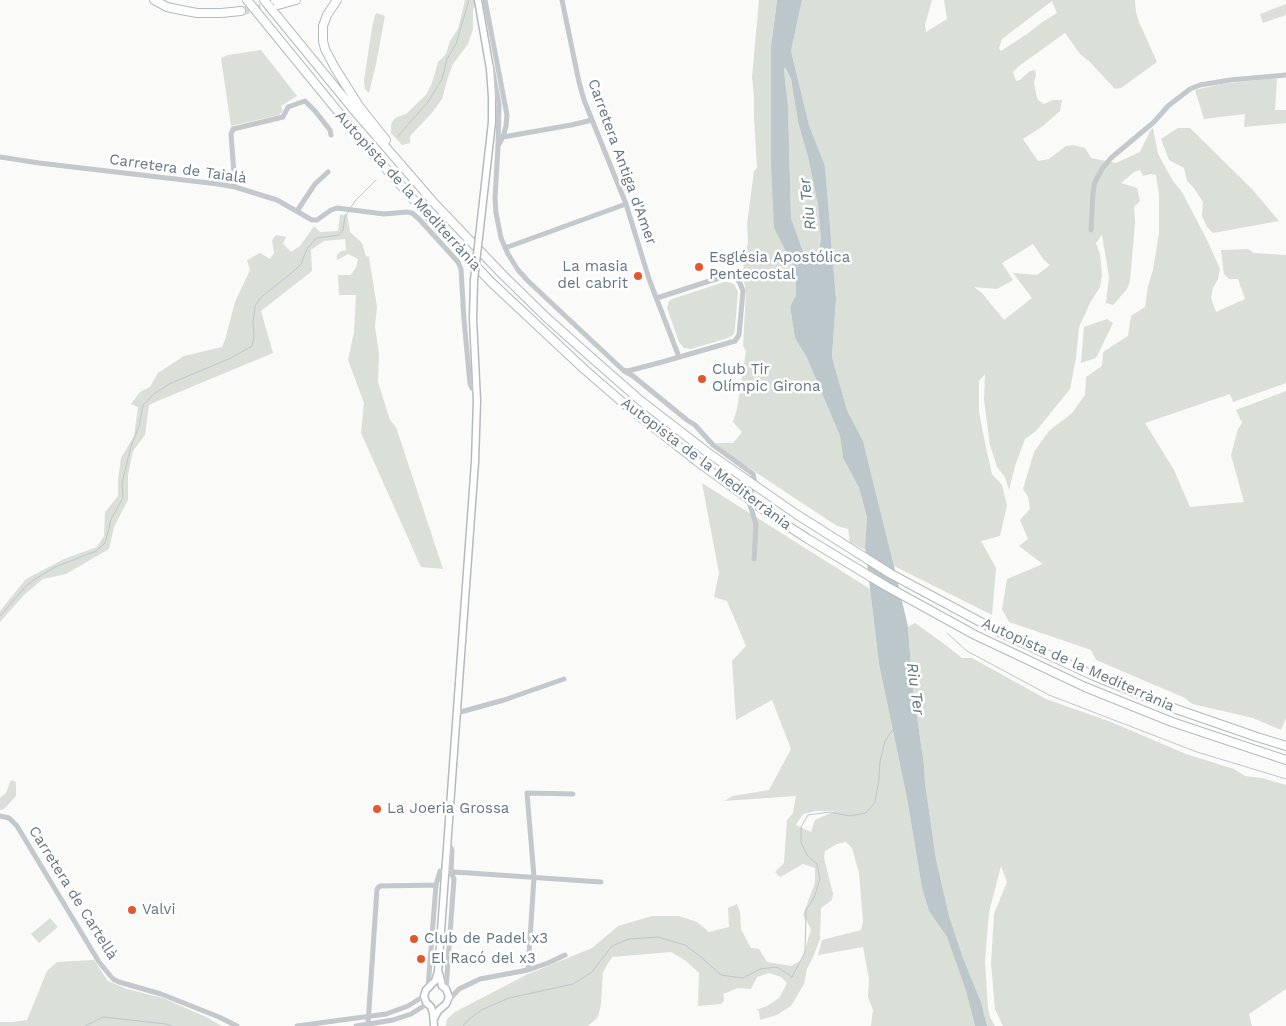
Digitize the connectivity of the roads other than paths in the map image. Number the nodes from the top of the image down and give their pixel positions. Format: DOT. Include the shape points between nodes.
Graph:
graph roads {
  1 [pos="154,0"];
  2 [pos="165,0"];
  3 [pos="246,0"];
  4 [pos="264,0"];
  5 [pos="296,0"];
  6 [pos="337,0"];
  7 [pos="478,0"];
  8 [pos="484,0"];
  9 [pos="562,0"];
  10 [pos="276,2"];
  11 [pos="488,54"];
  12 [pos="1286,76"];
  13 [pos="591,119"];
  14 [pos="331,134"];
  15 [pos="500,137"];
  16 [pos="0,156"];
  17 [pos="400,164"];
  18 [pos="328,172"];
  19 [pos="235,187"];
  20 [pos="626,204"];
  21 [pos="297,212"];
  22 [pos="1091,230"];
  23 [pos="506,248"];
  24 [pos="657,298"];
  25 [pos="678,357"];
  26 [pos="623,370"];
  27 [pos="477,392"];
  28 [pos="754,559"];
  29 [pos="564,679"];
  30 [pos="457,713"];
  31 [pos="1286,746"];
  32 [pos="1286,760"];
  33 [pos="573,794"];
  34 [pos="0,816"];
  35 [pos="448,871"];
  36 [pos="534,877"];
  37 [pos="601,882"];
  38 [pos="436,885"];
  39 [pos="566,955"];
  40 [pos="528,970"];
  41 [pos="438,972"];
  42 [pos="430,987"];
  43 [pos="445,988"];
  44 [pos="459,989"];
  45 [pos="424,996"];
  46 [pos="447,1002"];
  47 [pos="429,1006"];
  48 [pos="441,1008"];
  49 [pos="368,1017"];
  50 [pos="434,1023"];
  51 [pos="368,1024"];
  52 [pos="236,1026"];
  53 [pos="297,1026"];
  54 [pos="356,1026"];
  1 -- 2 [label="highway" via="197,12 220,13 239,9 188,6"];
  3 -- 32 [label="highway, Autopista de la Mediterrània, bridge" via="366,145 491,282 592,376 702,465 776,518 975,636 1085,687 1172,722"];
  4 -- 17 [label="highway, Autopista de la Mediterrània"];
  5 -- 10 [label="highway"];
  6 -- 17 [label="highway" via="323,26 325,49 359,106 387,141"];
  7 -- 11 [label="main road"];
  8 -- 15 [label="street" via="507,115"];
  9 -- 13 [label="street, Carretera Antiga d'Amer" via="579,82"];
  11 -- 15 [label="street" via="498,95"];
  11 -- 27 [label="main road, bridge" via="492,122 474,280"];
  12 -- 22 [label="street" via="1200,85 1168,106 1102,169 1093,192"];
  13 -- 15 [label="street"];
  13 -- 20 [label="street, Carretera Antiga d'Amer"];
  14 -- 19 [label="street" via="305,101 289,106 283,117 233,129"];
  15 -- 23 [label="street" via="495,198 499,230"];
  16 -- 19 [label="street, Carretera de Taialà"];
  17 -- 31 [label="highway, Autopista de la Mediterrània, bridge" via="469,240 547,318 642,401 707,452 796,514 891,574 1001,633 1176,709"];
  18 -- 21 [label="street" via="314,184"];
  19 -- 21 [label="street, Carretera de Taialà" via="277,200"];
  20 -- 23 [label="street"];
  20 -- 24 [label="street, Carretera Antiga d'Amer"];
  21 -- 27 [label="street, Carretera de Taialà" via="314,220 338,208 388,214 406,212 419,219 461,269 470,384"];
  23 -- 26 [label="street" via="528,281"];
  24 -- 25 [label="street, Carretera Antiga d'Amer"];
  24 -- 25 [label="street" via="725,276 736,278 743,291 737,339"];
  25 -- 26 [label="street"];
  26 -- 28 [label="street" via="696,425 722,452 753,474 755,483 749,502 756,524"];
  27 -- 30 [label="main road"];
  29 -- 30 [label="street"];
  30 -- 35 [label="main road"];
  33 -- 36 [label="street" via="527,793"];
  34 -- 52 [label="street, Carretera de Cartellà" via="9,818 17,826 99,962 113,979 161,994"];
  35 -- 36 [label="street"];
  35 -- 38 [label="street" via="440,871"];
  35 -- 41 [label="main road"];
  35 -- 43 [label="street" via="454,879"];
  36 -- 37 [label="street"];
  36 -- 40 [label="street"];
  38 -- 42 [label="street"];
  38 -- 49 [label="street" via="380,886 377,889"];
  39 -- 40 [label="street"];
  40 -- 44 [label="street" via="480,979"];
  41 -- 42 [label="main road"];
  41 -- 43 [label="main road"];
  42 -- 43 [label="main road" via="437,984"];
  42 -- 45 [label="main road"];
  43 -- 44 [label="street"];
  43 -- 46 [label="main road" via="449,997"];
  44 -- 46 [label="street"];
  45 -- 47 [label="main road"];
  45 -- 49 [label="street" via="401,1009"];
  46 -- 48 [label="main road"];
  47 -- 48 [label="main road"];
  47 -- 50 [label="main road"];
  47 -- 51 [label="street" via="388,1022"];
  48 -- 50 [label="main road"];
  49 -- 51 [label="street"];
  49 -- 53 [label="street"];
  51 -- 54 [label="street"];
}
